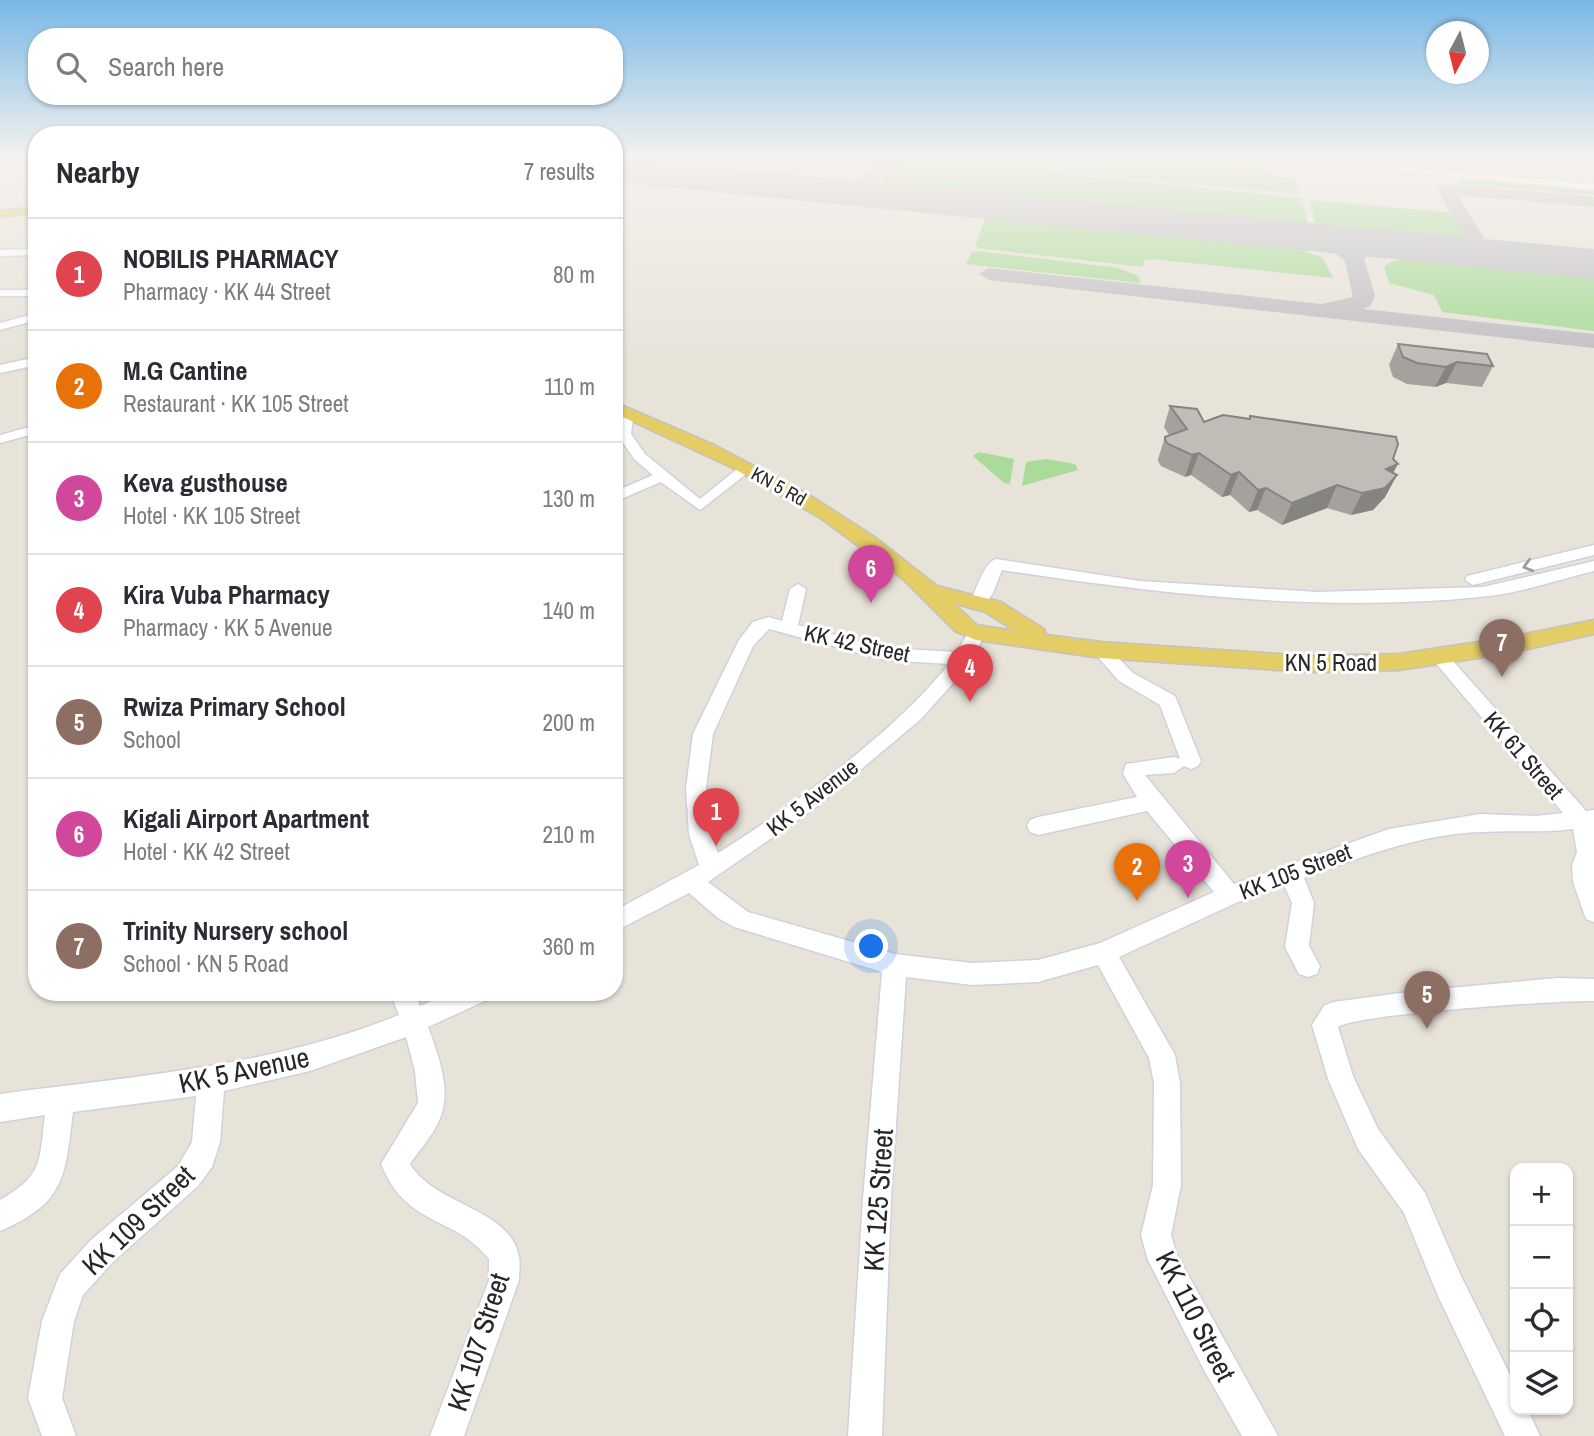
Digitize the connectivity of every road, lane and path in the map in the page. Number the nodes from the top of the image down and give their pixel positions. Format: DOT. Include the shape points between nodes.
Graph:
graph roads {
  1 [pos="28,252"];
  2 [pos="0,253"];
  3 [pos="28,285"];
  4 [pos="0,293"];
  5 [pos="17,293"];
  6 [pos="28,293"];
  7 [pos="28,319"];
  8 [pos="0,327"];
  9 [pos="28,362"];
  10 [pos="0,369"];
  11 [pos="623,411"];
  12 [pos="28,431"];
  13 [pos="0,439"];
  14 [pos="623,440"];
  15 [pos="747,468"];
  16 [pos="662,476"];
  17 [pos="623,494"];
  18 [pos="1594,550"];
  19 [pos="1594,566"];
  20 [pos="798,589"];
  21 [pos="1365,596"];
  22 [pos="974,619"];
  23 [pos="1594,626"];
  24 [pos="789,628"];
  25 [pos="1066,645"];
  26 [pos="1101,650"];
  27 [pos="1439,656"];
  28 [pos="965,659"];
  29 [pos="1152,802"];
  30 [pos="1588,819"];
  31 [pos="1038,826"];
  32 [pos="1591,853"];
  33 [pos="1291,873"];
  34 [pos="702,876"];
  35 [pos="1230,895"];
  36 [pos="1594,912"];
  37 [pos="623,917"];
  38 [pos="1104,953"];
  39 [pos="895,965"];
  40 [pos="1308,966"];
  41 [pos="1594,990"];
  42 [pos="406,1001"];
  43 [pos="458,1001"];
  44 [pos="415,1021"];
  45 [pos="211,1080"];
  46 [pos="61,1099"];
  47 [pos="0,1108"];
  48 [pos="0,1216"];
  49 [pos="59,1436"];
  50 [pos="447,1436"];
  51 [pos="865,1436"];
  52 [pos="1261,1436"];
  53 [pos="1523,1436"];
  1 -- 2 [label="street"];
  3 -- 5 [label="street"];
  4 -- 5 [label="street"];
  5 -- 6 [label="street"];
  7 -- 8 [label="street"];
  9 -- 10 [label="street"];
  11 -- 15 [label="main road, KN 5 Rd"];
  12 -- 13 [label="street"];
  14 -- 16 [label="street"];
  15 -- 16 [label="street" via="701,506"];
  15 -- 22 [label="main road, KN 5 Rd" via="857,534"];
  16 -- 17 [label="street"];
  18 -- 21 [label="street, one-way" via="1460,583"];
  19 -- 21 [label="street" via="1483,592"];
  20 -- 24 [label="street, KK 42 Street"];
  21 -- 22 [label="street, KK 5 Avenue" via="1203,592 996,564"];
  22 -- 25 [label="main road"];
  22 -- 25 [label="main road" via="1002,625 1001,614 1023,629"];
  22 -- 28 [label="street, KK 5 Avenue"];
  23 -- 27 [label="main road, KN 5 Road"];
  24 -- 28 [label="street, KK 42 Street" via="885,654"];
  24 -- 34 [label="street" via="762,624 746,644 703,734 696,773"];
  25 -- 26 [label="main road, KN 5 Road"];
  26 -- 27 [label="main road, KN 5 Road" via="1308,664 1399,662"];
  26 -- 29 [label="street" via="1126,677 1168,701 1182,763 1133,769"];
  27 -- 30 [label="street, KK 61 Street"];
  28 -- 34 [label="street, KK 5 Avenue" via="913,717 826,789"];
  29 -- 31 [label="street"];
  29 -- 35 [label="street"];
  30 -- 32 [label="street"];
  30 -- 33 [label="street, KK 105 Street" via="1536,825 1480,823 1415,832"];
  32 -- 36 [label="street" via="1583,860"];
  33 -- 35 [label="street, KK 105 Street"];
  33 -- 40 [label="street" via="1303,904 1297,947"];
  34 -- 37 [label="street, KK 5 Avenue"];
  34 -- 39 [label="street, KK 105 Street" via="726,911 742,920"];
  35 -- 38 [label="street, KK 105 Street"];
  38 -- 39 [label="street, KK 105 Street" via="1038,971 972,974"];
  38 -- 52 [label="street, KK 110 Street" via="1162,1055 1167,1083 1167,1185 1156,1236 1163,1260"];
  39 -- 51 [label="street, KK 125 Street"];
  41 -- 53 [label="street" via="1544,989 1409,1002 1333,1014 1325,1025 1341,1079 1368,1139 1415,1203 1449,1285"];
  42 -- 44 [label="street"];
  43 -- 44 [label="street, KK 5 Avenue"];
  44 -- 45 [label="street, KK 5 Avenue" via="309,1058"];
  44 -- 50 [label="street, KK 107 Street" via="433,1099 395,1164 400,1178 436,1208 488,1236 504,1254 504,1280"];
  45 -- 46 [label="street, KK 5 Avenue"];
  45 -- 49 [label="street, KK 109 Street" via="202,1157 188,1176 71,1284 58,1321 45,1398"];
  46 -- 47 [label="street, KK 5 Avenue"];
  46 -- 48 [label="street" via="48,1181 40,1192"];
}
